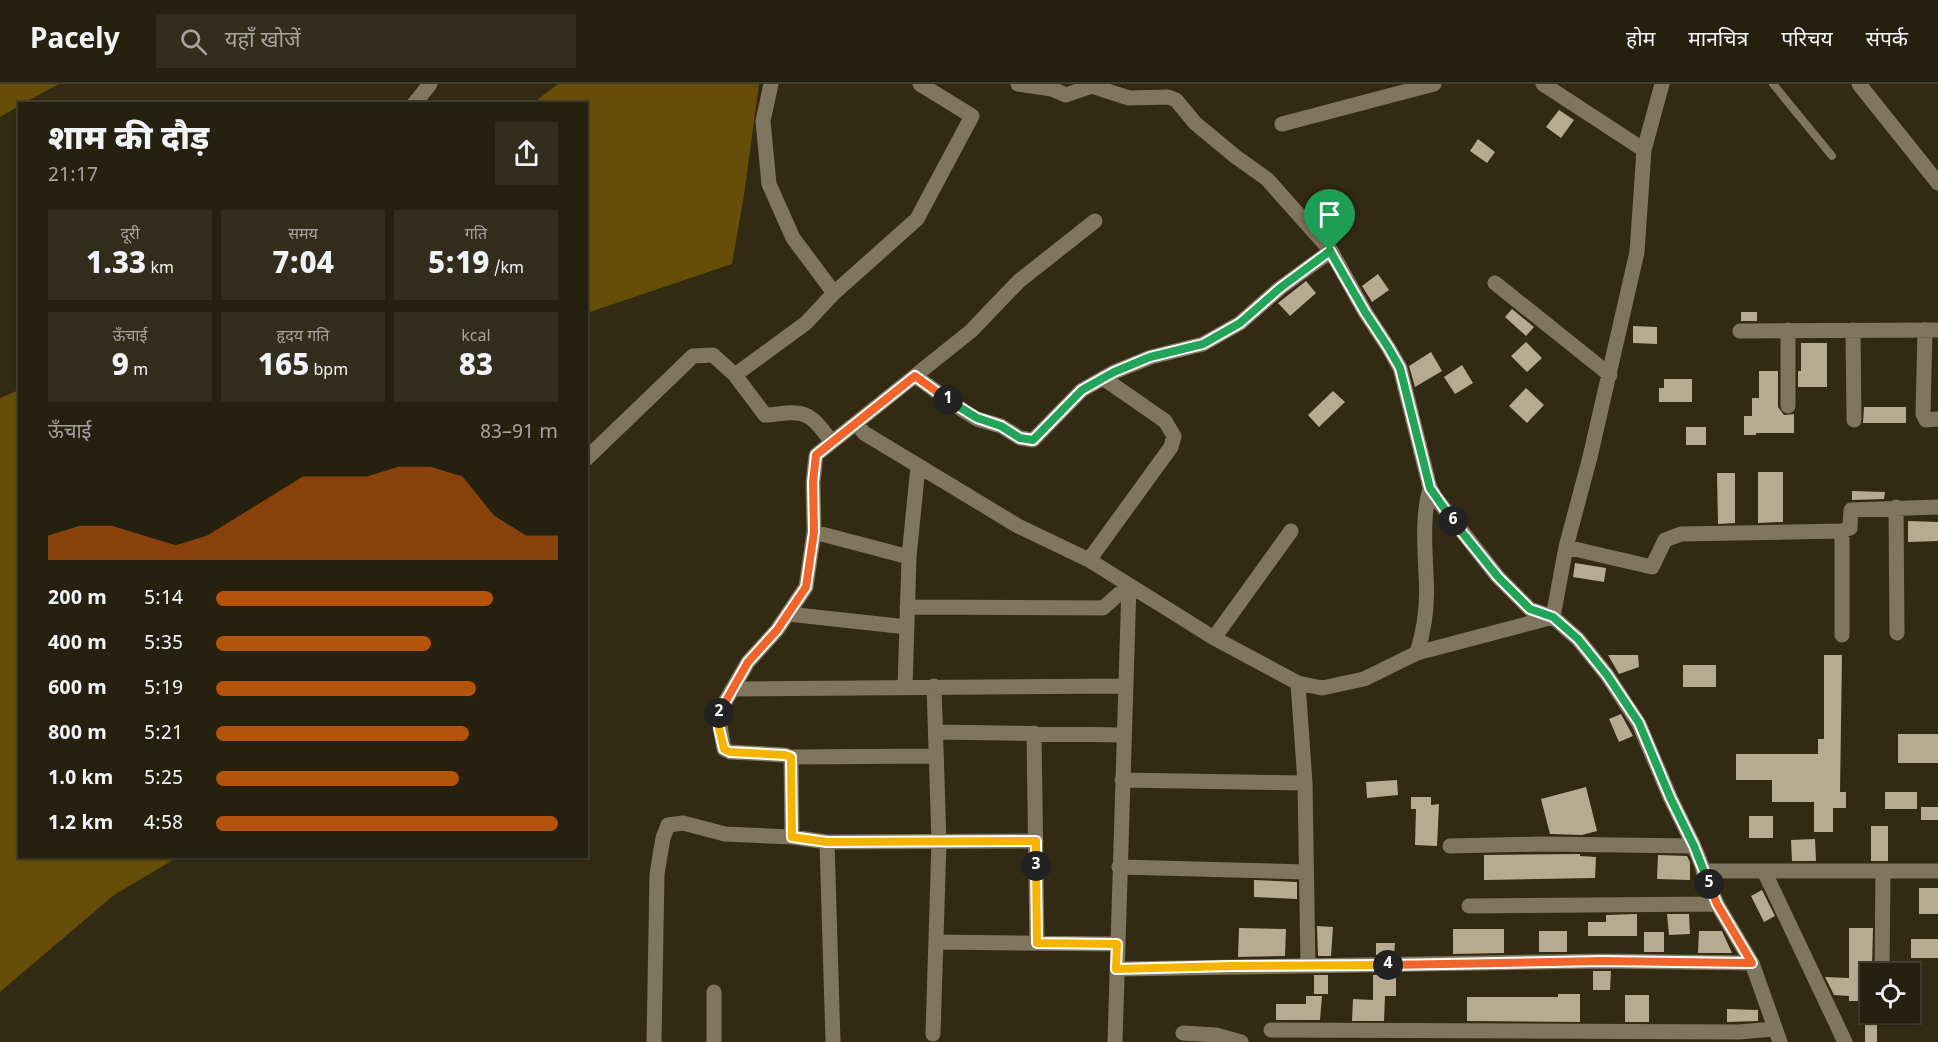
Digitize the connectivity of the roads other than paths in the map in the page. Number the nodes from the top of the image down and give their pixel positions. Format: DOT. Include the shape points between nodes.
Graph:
graph roads {
  1 [pos="430,84"];
  2 [pos="771,84"];
  3 [pos="920,84"];
  4 [pos="1018,84"];
  5 [pos="1170,84"];
  6 [pos="1434,84"];
  7 [pos="1543,84"];
  8 [pos="1662,84"];
  9 [pos="1773,84"];
  10 [pos="1859,84"];
  11 [pos="1176,100"];
  12 [pos="416,102"];
  13 [pos="1282,124"];
  14 [pos="1644,150"];
  15 [pos="1832,156"];
  16 [pos="1938,183"];
  17 [pos="1095,221"];
  18 [pos="1330,251"];
  19 [pos="1495,284"];
  20 [pos="834,292"];
  21 [pos="1740,330"];
  22 [pos="1788,330"];
  23 [pos="1853,330"];
  24 [pos="1931,330"];
  25 [pos="735,375"];
  26 [pos="1610,375"];
  27 [pos="915,376"];
  28 [pos="1103,378"];
  29 [pos="1788,406"];
  30 [pos="1938,419"];
  31 [pos="1854,420"];
  32 [pos="857,424"];
  33 [pos="832,442"];
  34 [pos="588,457"];
  35 [pos="918,466"];
  36 [pos="1430,488"];
  37 [pos="1896,507"];
  38 [pos="1938,507"];
  39 [pos="1291,531"];
  40 [pos="1842,531"];
  41 [pos="814,532"];
  42 [pos="1566,547"];
  43 [pos="909,557"];
  44 [pos="1089,560"];
  45 [pos="1128,585"];
  46 [pos="907,607"];
  47 [pos="788,614"];
  48 [pos="1553,617"];
  49 [pos="906,627"];
  50 [pos="1897,633"];
  51 [pos="1842,635"];
  52 [pos="1214,638"];
  53 [pos="1417,653"];
  54 [pos="1298,683"];
  55 [pos="934,686"];
  56 [pos="1124,686"];
  57 [pos="905,688"];
  58 [pos="732,689"];
  59 [pos="936,732"];
  60 [pos="1034,733"];
  61 [pos="1123,735"];
  62 [pos="936,756"];
  63 [pos="791,757"];
  64 [pos="1122,780"];
  65 [pos="1305,783"];
  66 [pos="792,837"];
  67 [pos="1036,841"];
  68 [pos="827,842"];
  69 [pos="939,842"];
  70 [pos="1449,846"];
  71 [pos="1694,846"];
  72 [pos="1119,867"];
  73 [pos="1703,871"];
  74 [pos="1764,871"];
  75 [pos="1883,871"];
  76 [pos="1938,871"];
  77 [pos="1306,872"];
  78 [pos="1717,904"];
  79 [pos="1469,906"];
  80 [pos="936,942"];
  81 [pos="1037,943"];
  82 [pos="1117,944"];
  83 [pos="1752,963"];
  84 [pos="1882,963"];
  85 [pos="1308,966"];
  86 [pos="1116,969"];
  87 [pos="714,992"];
  88 [pos="1271,1030"];
  89 [pos="1183,1033"];
  90 [pos="933,1034"];
  91 [pos="1777,1035"];
  92 [pos="654,1042"];
  93 [pos="714,1042"];
  94 [pos="833,1042"];
  95 [pos="1114,1042"];
  96 [pos="1241,1042"];
  97 [pos="1845,1042"];
  1 -- 12 [label="street"];
  2 -- 20 [label="street" via="763,121 770,184 793,238"];
  3 -- 20 [label="street" via="972,116 917,219"];
  4 -- 11 [label="street" via="1066,95 1092,86 1129,98"];
  5 -- 11 [label="street"];
  6 -- 13 [label="street"];
  7 -- 14 [label="street"];
  8 -- 14 [label="street"];
  9 -- 15 [label="lane"];
  10 -- 16 [label="street"];
  11 -- 18 [label="street" via="1196,123 1267,178"];
  14 -- 26 [label="street" via="1638,252"];
  17 -- 27 [label="street" via="1019,281 971,331"];
  18 -- 28 [label="street" via="1240,323 1203,344 1150,357"];
  18 -- 36 [label="street" via="1400,368"];
  19 -- 26 [label="street"];
  20 -- 25 [label="street" via="806,323"];
  21 -- 22 [label="street"];
  22 -- 23 [label="street"];
  22 -- 29 [label="street"];
  23 -- 24 [label="street"];
  23 -- 31 [label="street"];
  24 -- 30 [label="street" via="1923,414 1926,420"];
  25 -- 33 [label="street" via="765,415 794,412 811,416"];
  25 -- 34 [label="street" via="713,355 693,356"];
  26 -- 42 [label="street"];
  27 -- 28 [label="street" via="961,409 1028,440 1037,437 1082,390"];
  27 -- 32 [label="street"];
  28 -- 44 [label="street" via="1166,421 1174,436 1171,447"];
  32 -- 33 [label="street"];
  32 -- 35 [label="street" via="864,433"];
  33 -- 41 [label="street" via="816,455"];
  35 -- 43 [label="street"];
  35 -- 44 [label="street" via="1017,526"];
  36 -- 48 [label="street" via="1498,577 1530,609"];
  36 -- 53 [label="street" via="1424,507 1424,629"];
  37 -- 38 [label="street"];
  37 -- 40 [label="street" via="1851,510 1850,528"];
  37 -- 50 [label="street"];
  39 -- 52 [label="street"];
  40 -- 42 [label="street" via="1681,534 1665,540 1652,567"];
  40 -- 51 [label="street"];
  41 -- 43 [label="street"];
  41 -- 47 [label="street" via="806,587"];
  42 -- 48 [label="street"];
  43 -- 46 [label="street"];
  44 -- 45 [label="street"];
  45 -- 46 [label="street" via="1103,608"];
  45 -- 52 [label="street"];
  45 -- 56 [label="street"];
  46 -- 49 [label="street"];
  47 -- 49 [label="street"];
  47 -- 58 [label="street" via="748,662"];
  48 -- 53 [label="street"];
  48 -- 71 [label="street" via="1578,639 1639,723"];
  49 -- 57 [label="street"];
  52 -- 54 [label="street"];
  53 -- 54 [label="street" via="1364,679 1322,688"];
  54 -- 65 [label="street"];
  55 -- 56 [label="street"];
  55 -- 57 [label="street"];
  55 -- 59 [label="street"];
  56 -- 61 [label="street"];
  57 -- 58 [label="street"];
  58 -- 63 [label="street" via="718,714 724,749"];
  59 -- 60 [label="street"];
  59 -- 62 [label="street"];
  60 -- 61 [label="street"];
  60 -- 67 [label="street"];
  61 -- 64 [label="street"];
  62 -- 63 [label="street"];
  62 -- 69 [label="street"];
  63 -- 66 [label="street"];
  64 -- 65 [label="street"];
  64 -- 72 [label="street"];
  65 -- 77 [label="street"];
  66 -- 68 [label="street"];
  66 -- 92 [label="street" via="725,834 683,823 669,825 657,874"];
  67 -- 69 [label="street"];
  67 -- 81 [label="street"];
  68 -- 69 [label="street"];
  68 -- 94 [label="street"];
  69 -- 80 [label="street"];
  70 -- 71 [label="street"];
  71 -- 73 [label="street"];
  72 -- 77 [label="street"];
  72 -- 82 [label="street"];
  73 -- 74 [label="street"];
  73 -- 78 [label="street"];
  74 -- 75 [label="street"];
  74 -- 97 [label="street"];
  75 -- 76 [label="street"];
  75 -- 84 [label="street"];
  77 -- 85 [label="street"];
  78 -- 79 [label="street"];
  78 -- 83 [label="street"];
  80 -- 81 [label="street"];
  80 -- 90 [label="street"];
  81 -- 82 [label="street"];
  82 -- 86 [label="street"];
  83 -- 85 [label="street" via="1602,961"];
  83 -- 91 [label="street"];
  85 -- 86 [label="street"];
  86 -- 95 [label="street"];
  87 -- 93 [label="street"];
  88 -- 91 [label="street"];
  89 -- 96 [label="street" via="1216,1035"];
}
